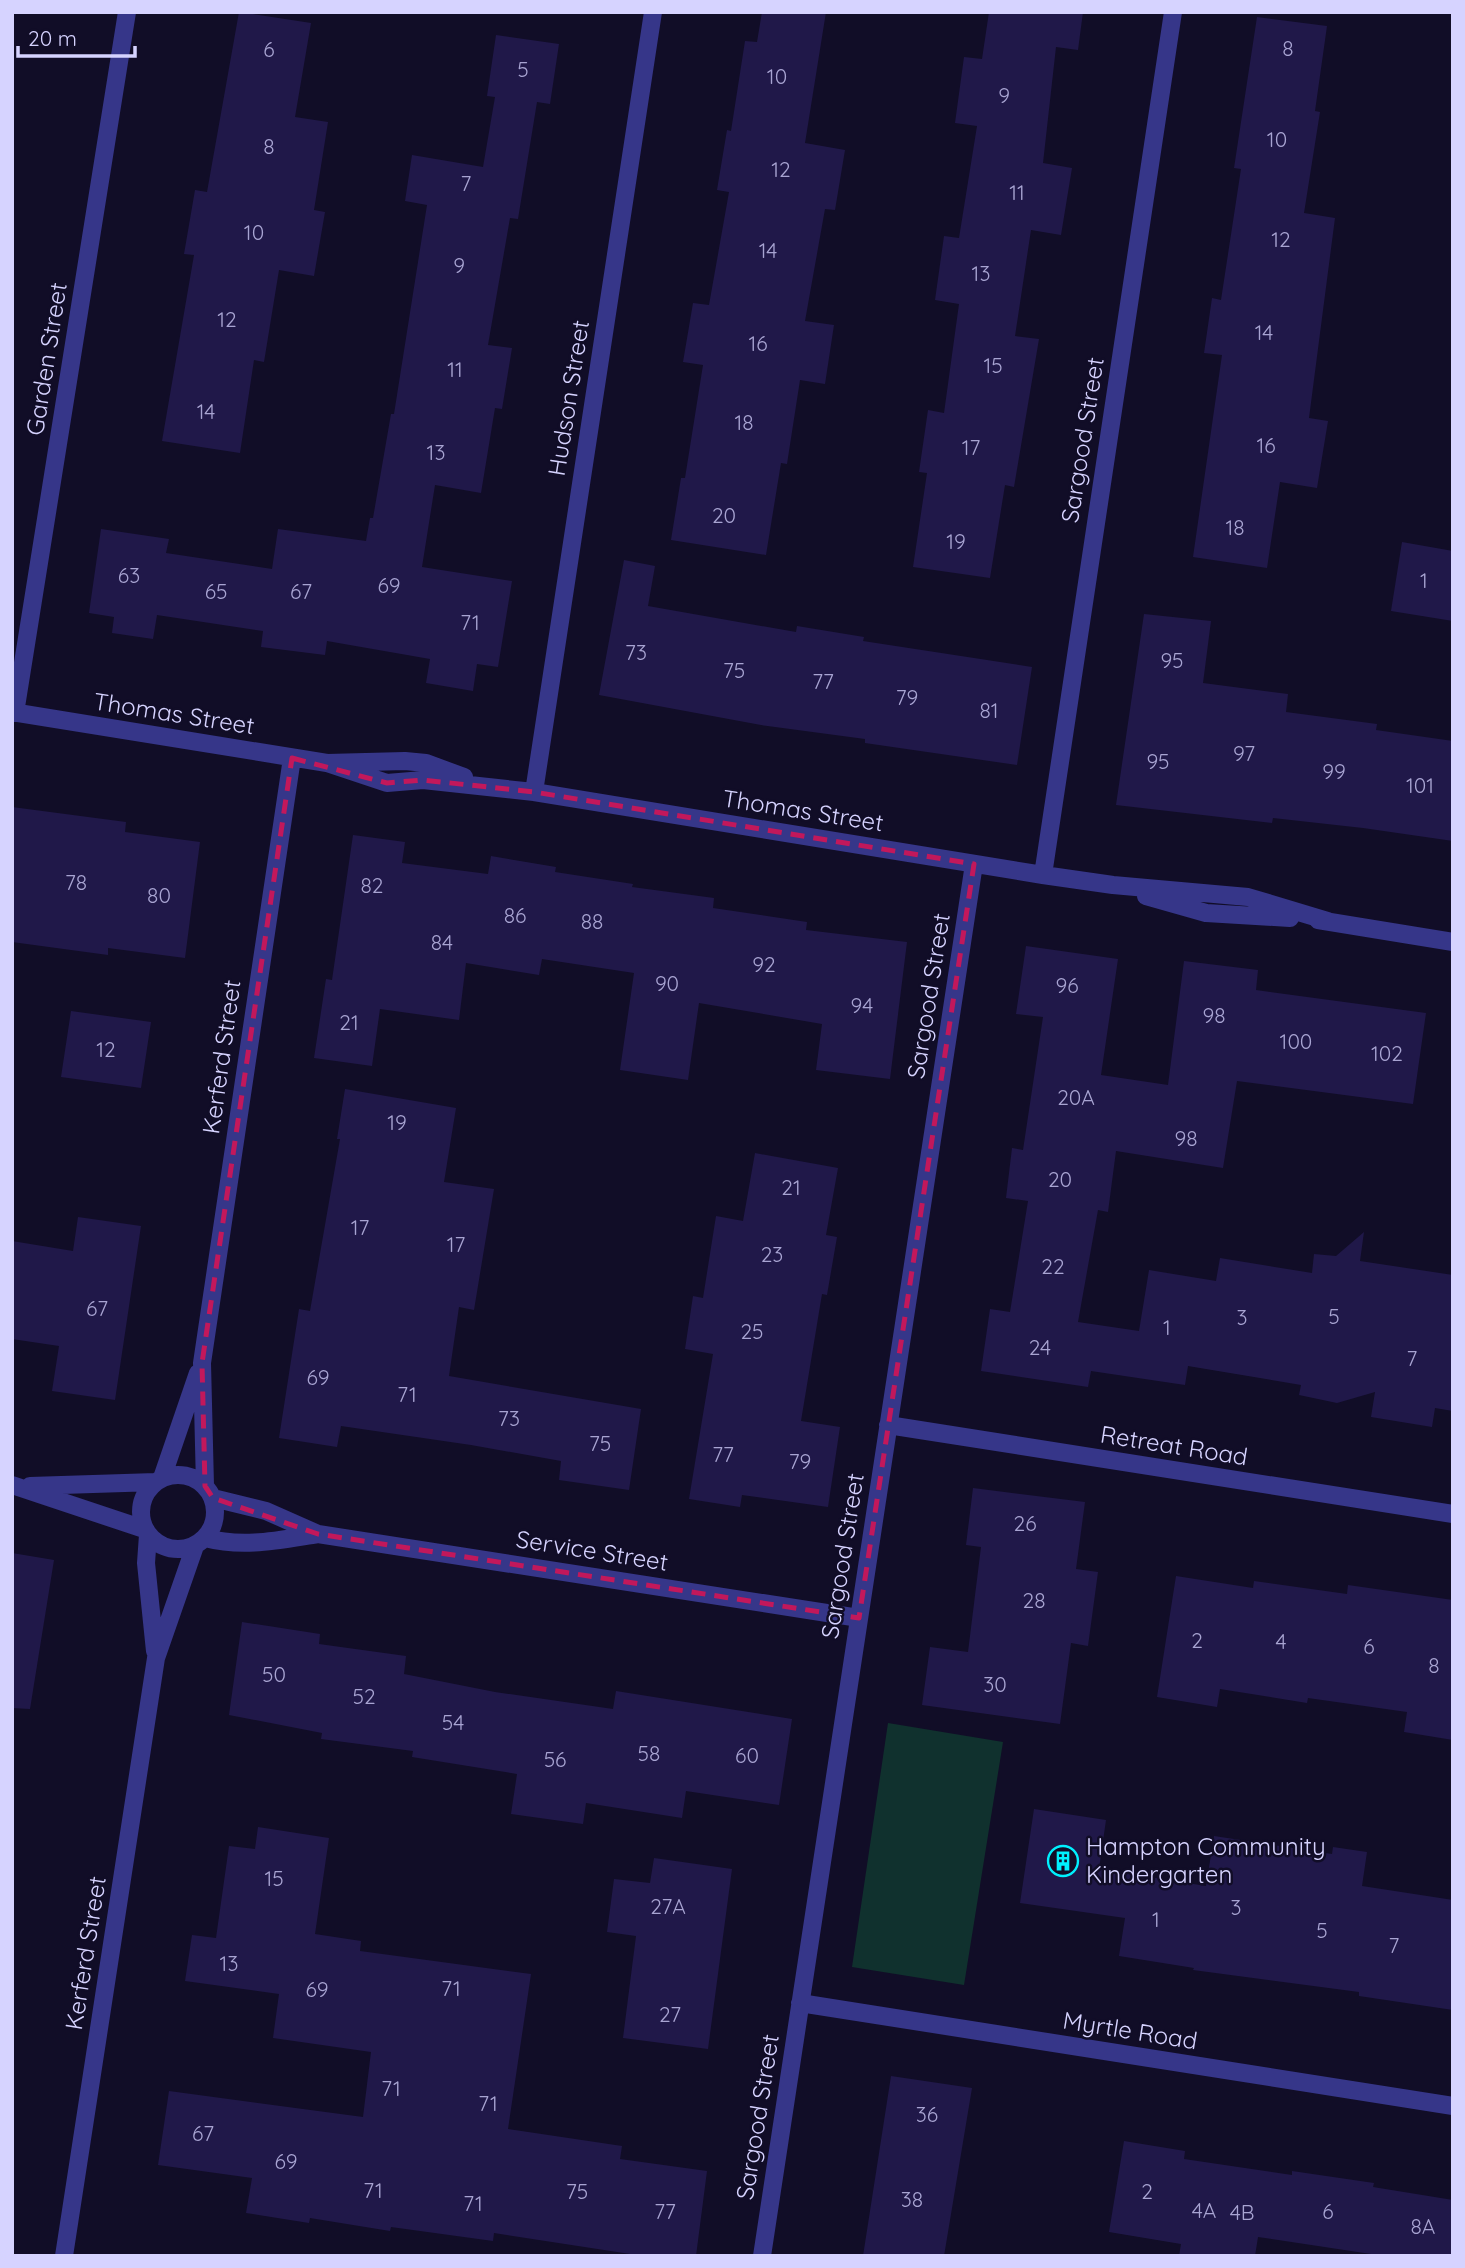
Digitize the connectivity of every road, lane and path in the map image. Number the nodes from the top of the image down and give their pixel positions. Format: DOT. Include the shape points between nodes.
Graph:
graph roads {
  1 [pos="127,12"];
  2 [pos="653,12"];
  3 [pos="1173,12"];
  4 [pos="14,712"];
  5 [pos="292,758"];
  6 [pos="534,792"];
  7 [pos="974,864"];
  8 [pos="1043,875"];
  9 [pos="1453,942"];
  10 [pos="202,1363"];
  11 [pos="888,1425"];
  12 [pos="159,1480"];
  13 [pos="16,1486"];
  14 [pos="209,1492"];
  15 [pos="1453,1514"];
  16 [pos="146,1532"];
  17 [pos="318,1534"];
  18 [pos="200,1542"];
  19 [pos="859,1618"];
  20 [pos="156,1658"];
  21 [pos="800,2003"];
  22 [pos="1453,2106"];
  23 [pos="64,2256"];
  24 [pos="762,2256"];
  1 -- 4 [label="street, Garden Street"];
  2 -- 6 [label="street, Hudson Street"];
  3 -- 8 [label="street, Sargood Street"];
  4 -- 5 [label="street, Thomas Street"];
  5 -- 6 [label="street, Thomas Street" via="327,763 426,763 485,785"];
  5 -- 10 [label="street, Kerferd Street"];
  6 -- 7 [label="street, Thomas Street"];
  7 -- 8 [label="street, Thomas Street"];
  7 -- 11 [label="street, Sargood Street"];
  8 -- 9 [label="street, Thomas Street" via="1248,897 1328,921"];
  10 -- 12 [label="street, Kerferd Street"];
  10 -- 14 [label="street, Kerferd Street"];
  11 -- 15 [label="street, Retreat Road"];
  11 -- 19 [label="street, Sargood Street"];
  12 -- 13 [label="street"];
  12 -- 14 [label="street" via="184,1475"];
  12 -- 16 [label="street" via="148,1489 140,1509"];
  13 -- 16 [label="street"];
  14 -- 17 [label="street, Service Street"];
  14 -- 18 [label="street" via="215,1519"];
  16 -- 18 [label="street" via="175,1550"];
  16 -- 20 [label="street, Kerferd Street"];
  17 -- 18 [label="street, Service Street" via="254,1545"];
  17 -- 19 [label="street, Service Street"];
  18 -- 20 [label="street, Kerferd Street"];
  19 -- 21 [label="street, Sargood Street"];
  20 -- 23 [label="street, Kerferd Street"];
  21 -- 22 [label="street, Myrtle Road"];
  21 -- 24 [label="street, Sargood Street"];
}
